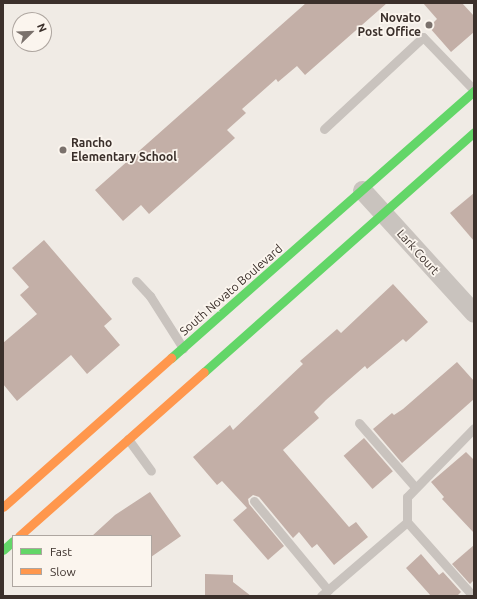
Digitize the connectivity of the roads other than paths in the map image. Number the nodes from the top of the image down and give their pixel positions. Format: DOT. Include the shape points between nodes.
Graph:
graph roads {
  1 [pos="474,90"];
  2 [pos="324,129"];
  3 [pos="474,132"];
  4 [pos="362,190"];
  5 [pos="382,212"];
  6 [pos="136,281"];
  7 [pos="474,313"];
  8 [pos="183,348"];
  9 [pos="359,423"];
  10 [pos="474,428"];
  11 [pos="128,438"];
  12 [pos="151,471"];
  13 [pos="416,487"];
  14 [pos="254,501"];
  15 [pos="3,507"];
  16 [pos="407,522"];
  17 [pos="20,535"];
  18 [pos="12,542"];
  19 [pos="3,550"];
  20 [pos="325,593"];
  21 [pos="474,596"];
  1 -- 2 [label="lane" via="423,37"];
  1 -- 4 [label="main road, South Novato Boulevard"];
  3 -- 5 [label="main road"];
  4 -- 5 [label="street, Lark Court"];
  4 -- 8 [label="main road, South Novato Boulevard"];
  5 -- 7 [label="street, Lark Court"];
  5 -- 11 [label="main road"];
  6 -- 8 [label="lane" via="150,296"];
  8 -- 15 [label="main road, South Novato Boulevard"];
  9 -- 13 [label="lane"];
  10 -- 13 [label="lane"];
  11 -- 12 [label="lane"];
  11 -- 17 [label="main road"];
  13 -- 16 [label="lane" via="406,497"];
  14 -- 20 [label="lane"];
  16 -- 20 [label="lane"];
  16 -- 21 [label="lane"];
  18 -- 19 [label="main road"];
}
